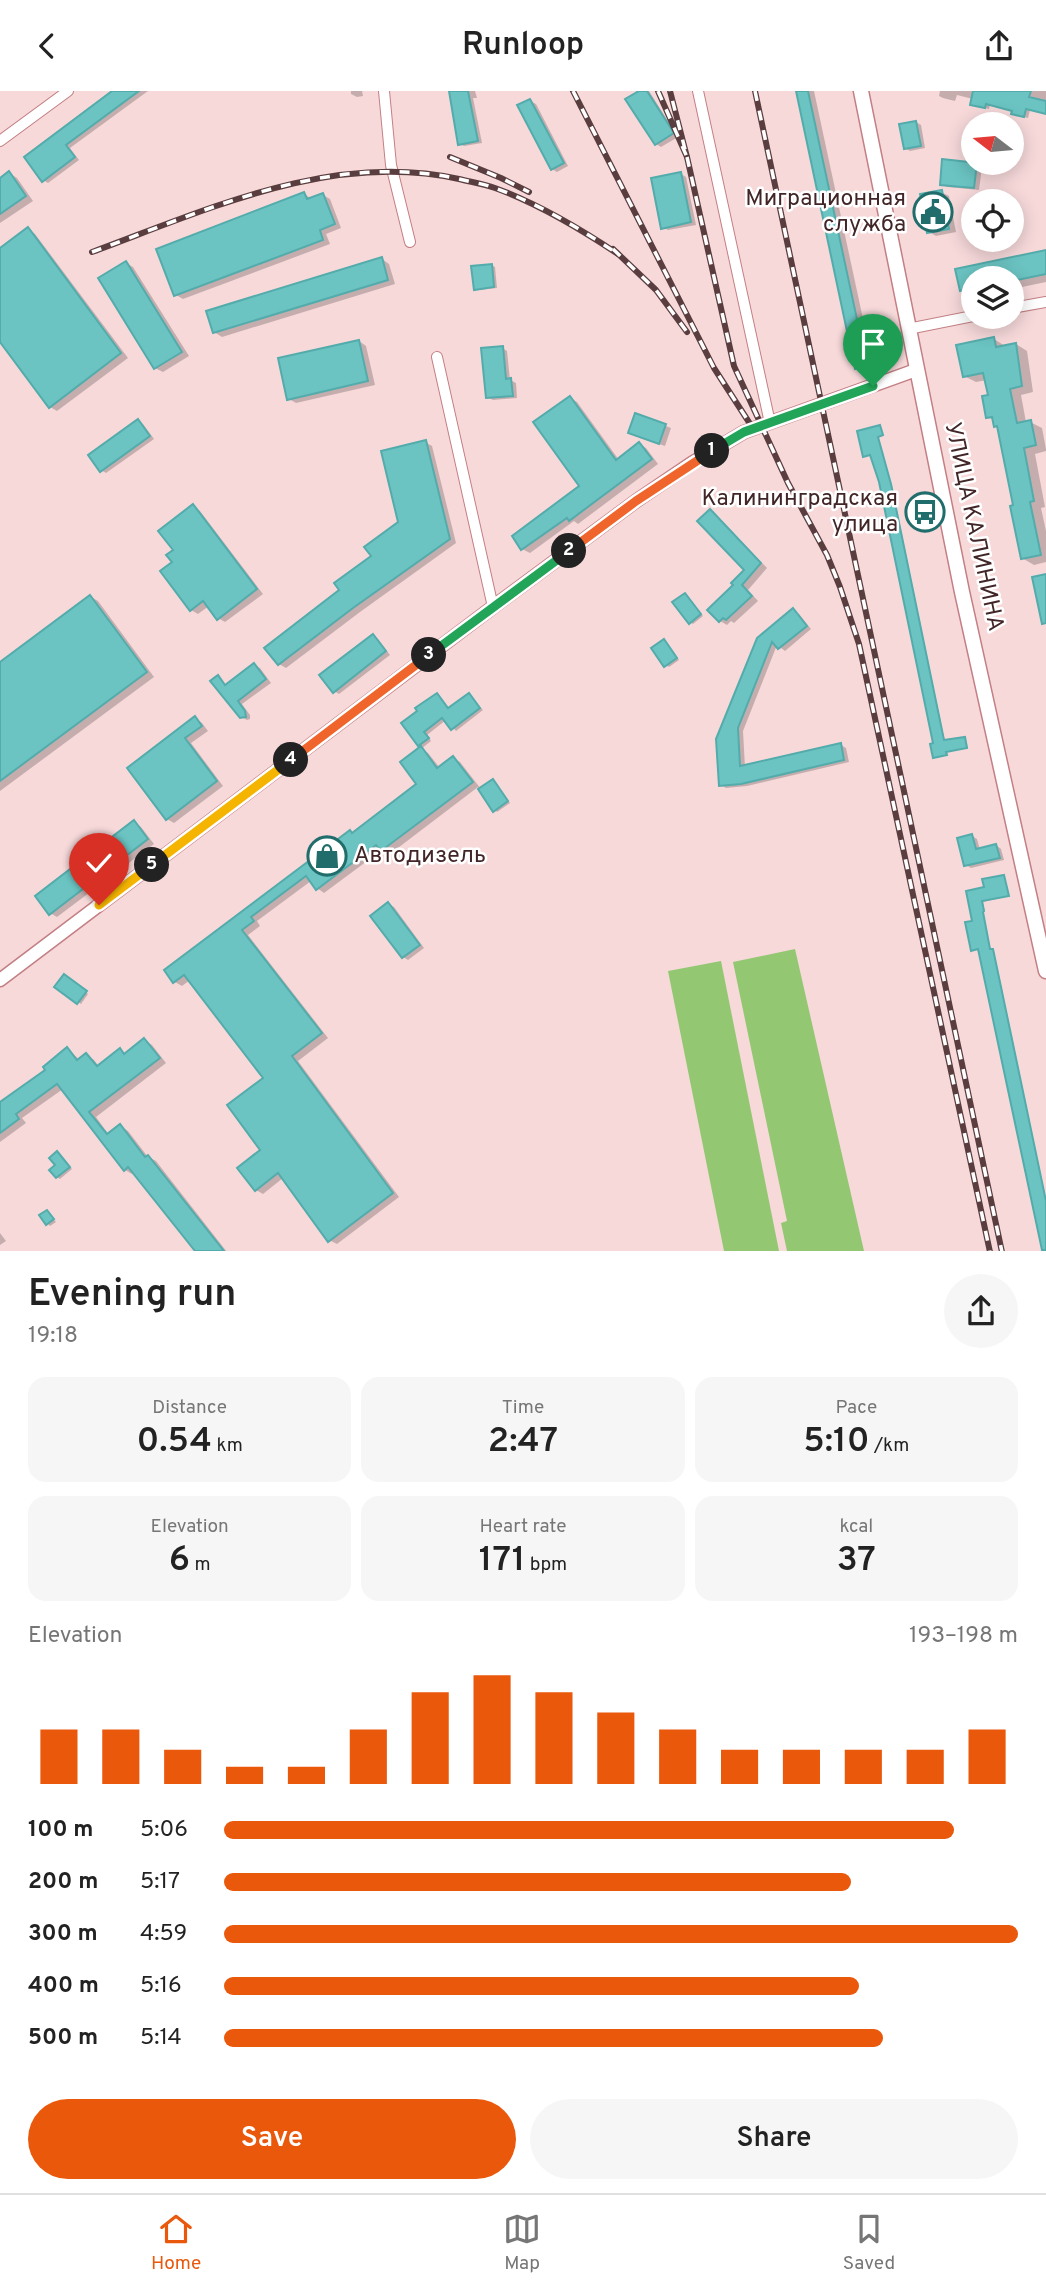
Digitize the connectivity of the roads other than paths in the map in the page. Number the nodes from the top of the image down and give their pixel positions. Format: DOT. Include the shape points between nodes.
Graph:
graph roads {
  1 [pos="68,91"];
  2 [pos="384,91"];
  3 [pos="698,91"];
  4 [pos="861,91"];
  5 [pos="0,141"];
  6 [pos="410,242"];
  7 [pos="1046,302"];
  8 [pos="1024,307"];
  9 [pos="961,318"];
  10 [pos="908,329"];
  11 [pos="437,357"];
  12 [pos="916,370"];
  13 [pos="770,423"];
  14 [pos="493,607"];
  15 [pos="1046,971"];
  16 [pos="0,980"];
  1 -- 5 [label="street"];
  2 -- 6 [label="street" via="391,165"];
  3 -- 13 [label="street"];
  4 -- 10 [label="main road, УЛИЦА КАЛИНИНА"];
  7 -- 8 [label="street"];
  9 -- 10 [label="street"];
  10 -- 12 [label="main road, УЛИЦА КАЛИНИНА"];
  11 -- 14 [label="street"];
  12 -- 13 [label="street"];
  12 -- 15 [label="main road, УЛИЦА КАЛИНИНА"];
  13 -- 14 [label="street" via="744,432 681,471"];
  14 -- 16 [label="street"];
}
